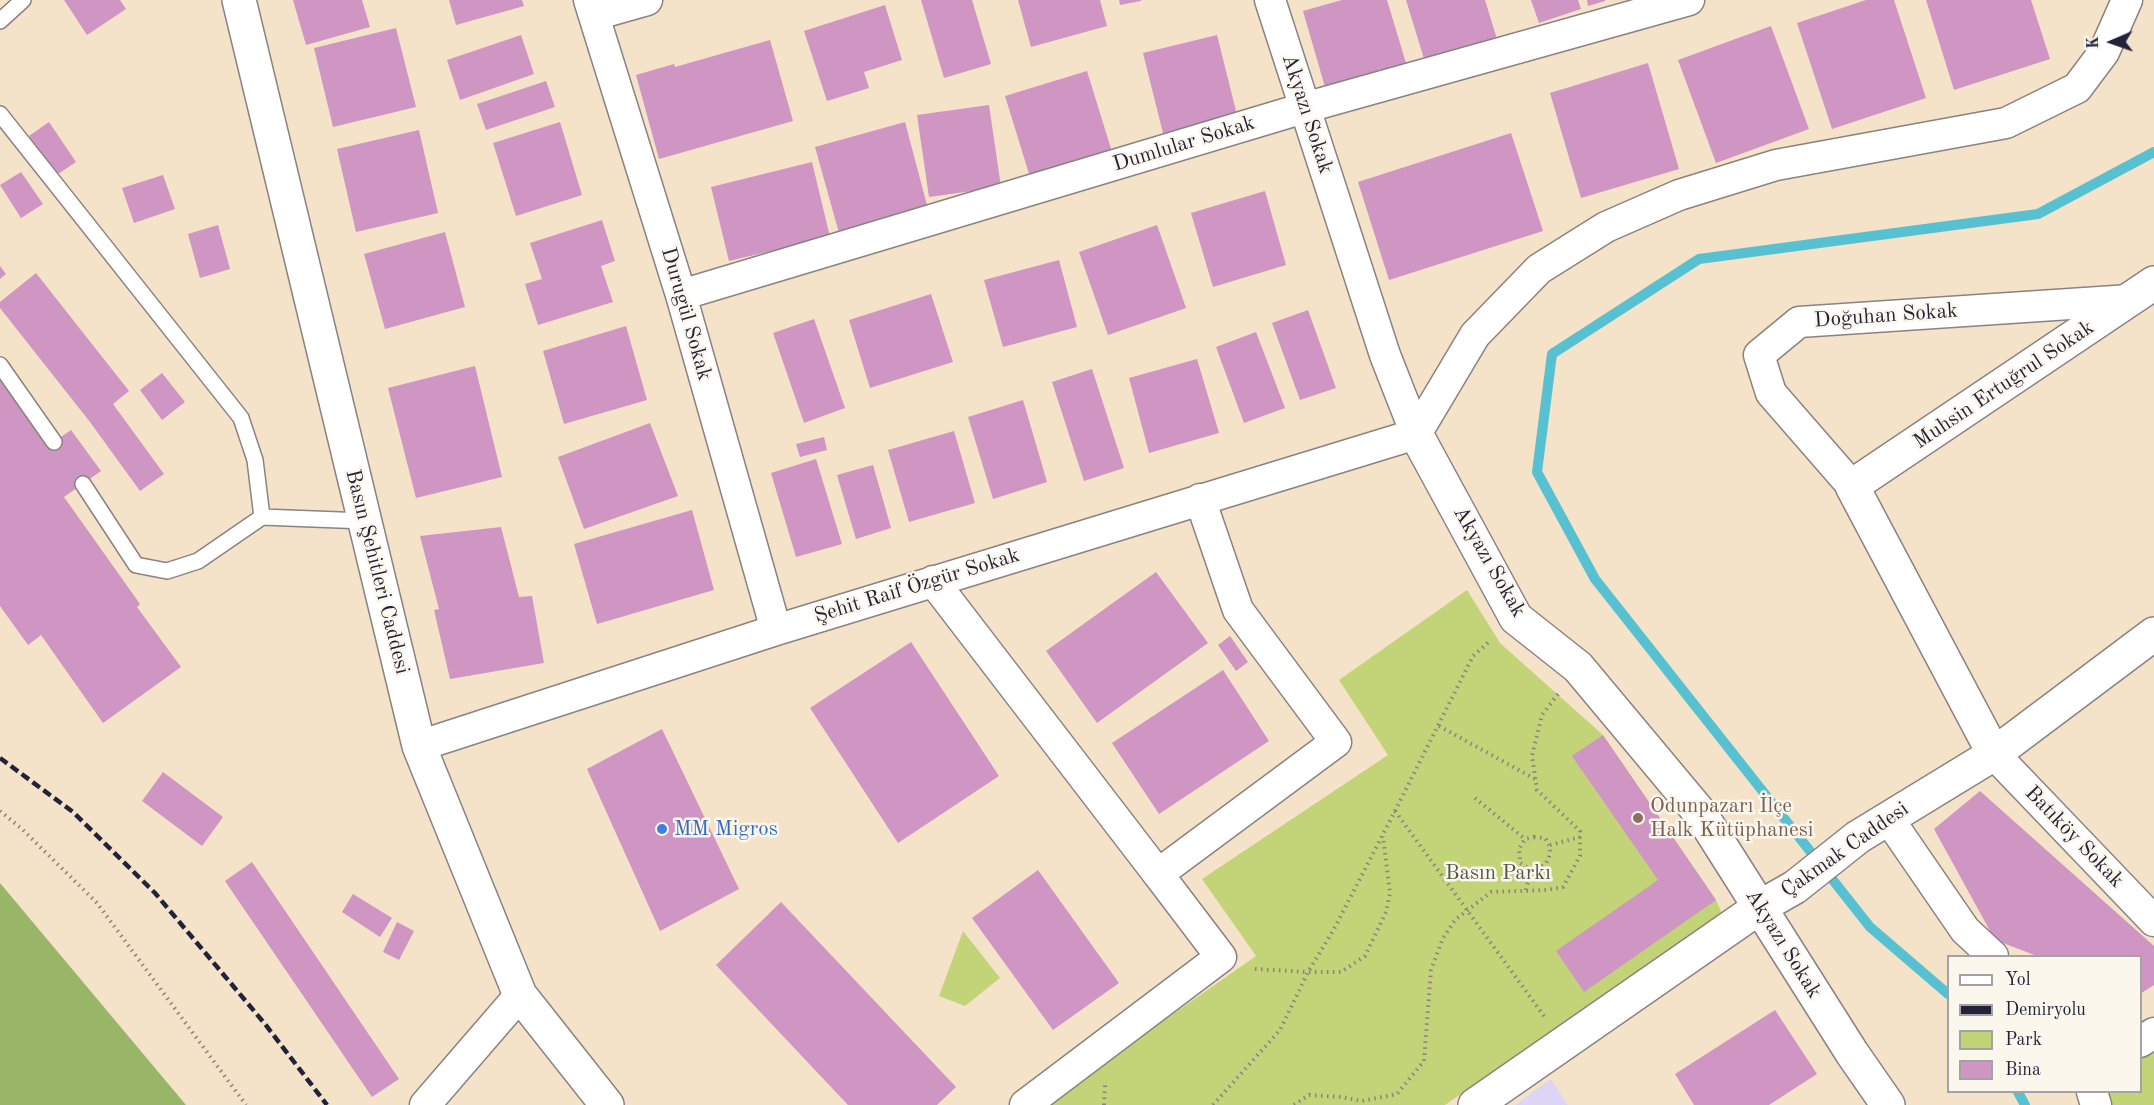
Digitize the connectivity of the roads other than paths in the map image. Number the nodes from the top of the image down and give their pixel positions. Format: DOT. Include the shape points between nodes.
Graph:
graph roads {
  1 [pos="23,0"];
  2 [pos="239,0"];
  3 [pos="648,0"];
  4 [pos="1270,0"];
  5 [pos="1689,0"];
  6 [pos="2127,0"];
  7 [pos="592,8"];
  8 [pos="0,21"];
  9 [pos="1304,108"];
  10 [pos="0,114"];
  11 [pos="2142,291"];
  12 [pos="681,295"];
  13 [pos="0,365"];
  14 [pos="1416,434"];
  15 [pos="54,442"];
  16 [pos="83,484"];
  17 [pos="1852,486"];
  18 [pos="1200,499"];
  19 [pos="262,518"];
  20 [pos="365,521"];
  21 [pos="933,581"];
  22 [pos="776,630"];
  23 [pos="2154,634"];
  24 [pos="419,746"];
  25 [pos="1994,754"];
  26 [pos="1888,818"];
  27 [pos="1158,874"];
  28 [pos="1760,907"];
  29 [pos="2154,921"];
  30 [pos="1991,955"];
  31 [pos="520,995"];
  32 [pos="425,1105"];
  33 [pos="607,1105"];
  34 [pos="1025,1105"];
  35 [pos="1475,1105"];
  36 [pos="1888,1105"];
  1 -- 8 [label="lane"];
  2 -- 20 [label="street, Basın Şehitleri Caddesi"];
  3 -- 7 [label="street"];
  4 -- 9 [label="street, Akyazı Sokak"];
  5 -- 9 [label="street, Dumlular Sokak"];
  6 -- 14 [label="street" via="2104,52 2076,88 2006,123 1776,165 1679,195 1606,227 1539,269 1474,335"];
  7 -- 12 [label="street, Durugül Sokak"];
  9 -- 12 [label="street, Dumlular Sokak"];
  9 -- 14 [label="street, Akyazı Sokak" via="1385,355"];
  10 -- 19 [label="lane" via="241,418 255,460"];
  11 -- 17 [label="street, Muhsin Ertuğrul Sokak"];
  11 -- 17 [label="street, Doğuhan Sokak" via="1799,322 1759,355 1771,393"];
  12 -- 22 [label="street, Durugül Sokak"];
  13 -- 15 [label="lane"];
  14 -- 18 [label="street, Şehit Raif Özgür Sokak"];
  14 -- 28 [label="street, Akyazı Sokak" via="1516,618 1578,667 1700,813"];
  16 -- 19 [label="lane" via="136,565 167,571 198,561"];
  17 -- 25 [label="street, Doğuhan Sokak"];
  18 -- 21 [label="street, Şehit Raif Özgür Sokak"];
  18 -- 27 [label="street" via="1238,610 1336,742"];
  19 -- 20 [label="lane"];
  20 -- 24 [label="street, Basın Şehitleri Caddesi"];
  21 -- 22 [label="street, Şehit Raif Özgür Sokak"];
  21 -- 27 [label="street"];
  22 -- 24 [label="street, Şehit Raif Özgür Sokak"];
  23 -- 25 [label="street, Çakmak Caddesi"];
  24 -- 31 [label="street, Basın Şehitleri Caddesi"];
  25 -- 26 [label="street, Çakmak Caddesi"];
  25 -- 29 [label="street, Batıköy Sokak"];
  26 -- 28 [label="street, Çakmak Caddesi" via="1795,887"];
  26 -- 30 [label="street" via="1965,930"];
  27 -- 34 [label="street" via="1221,957"];
  28 -- 35 [label="street, Çakmak Caddesi"];
  28 -- 36 [label="street, Akyazı Sokak"];
  31 -- 32 [label="street"];
  31 -- 33 [label="street, Basın Şehitleri Caddesi"];
}
